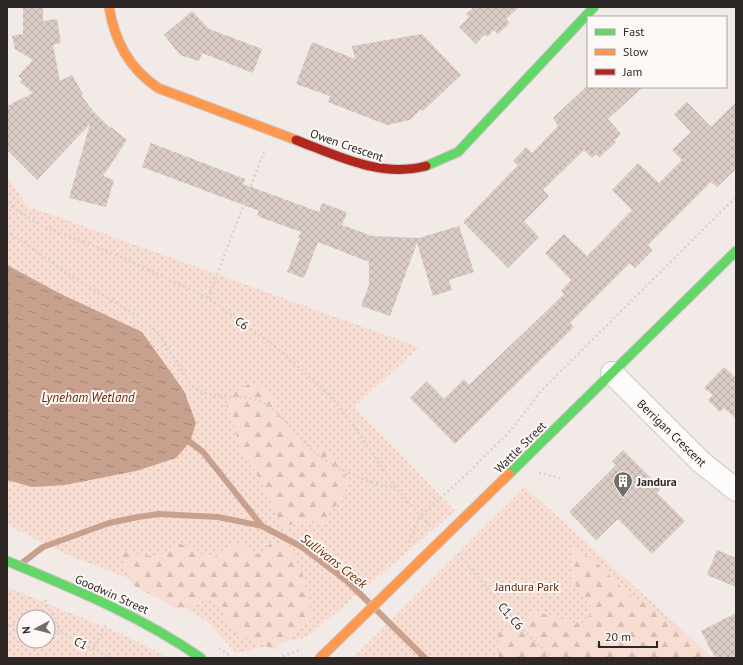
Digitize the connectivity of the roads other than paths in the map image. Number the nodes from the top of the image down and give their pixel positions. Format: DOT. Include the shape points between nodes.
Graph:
graph roads {
  1 [pos="109,7"];
  2 [pos="594,7"];
  3 [pos="736,251"];
  4 [pos="612,373"];
  5 [pos="736,490"];
  6 [pos="7,561"];
  7 [pos="201,658"];
  8 [pos="320,658"];
  1 -- 2 [label="street, Owen Crescent" via="114,33 121,50 144,79 177,96 380,170 412,171 443,162 458,152"];
  3 -- 4 [label="street, Wattle Street"];
  4 -- 5 [label="street, Berrigan Crescent" via="700,462"];
  4 -- 8 [label="street, Wattle Street"];
  6 -- 7 [label="street, Goodwin Street" via="150,624"];
}
